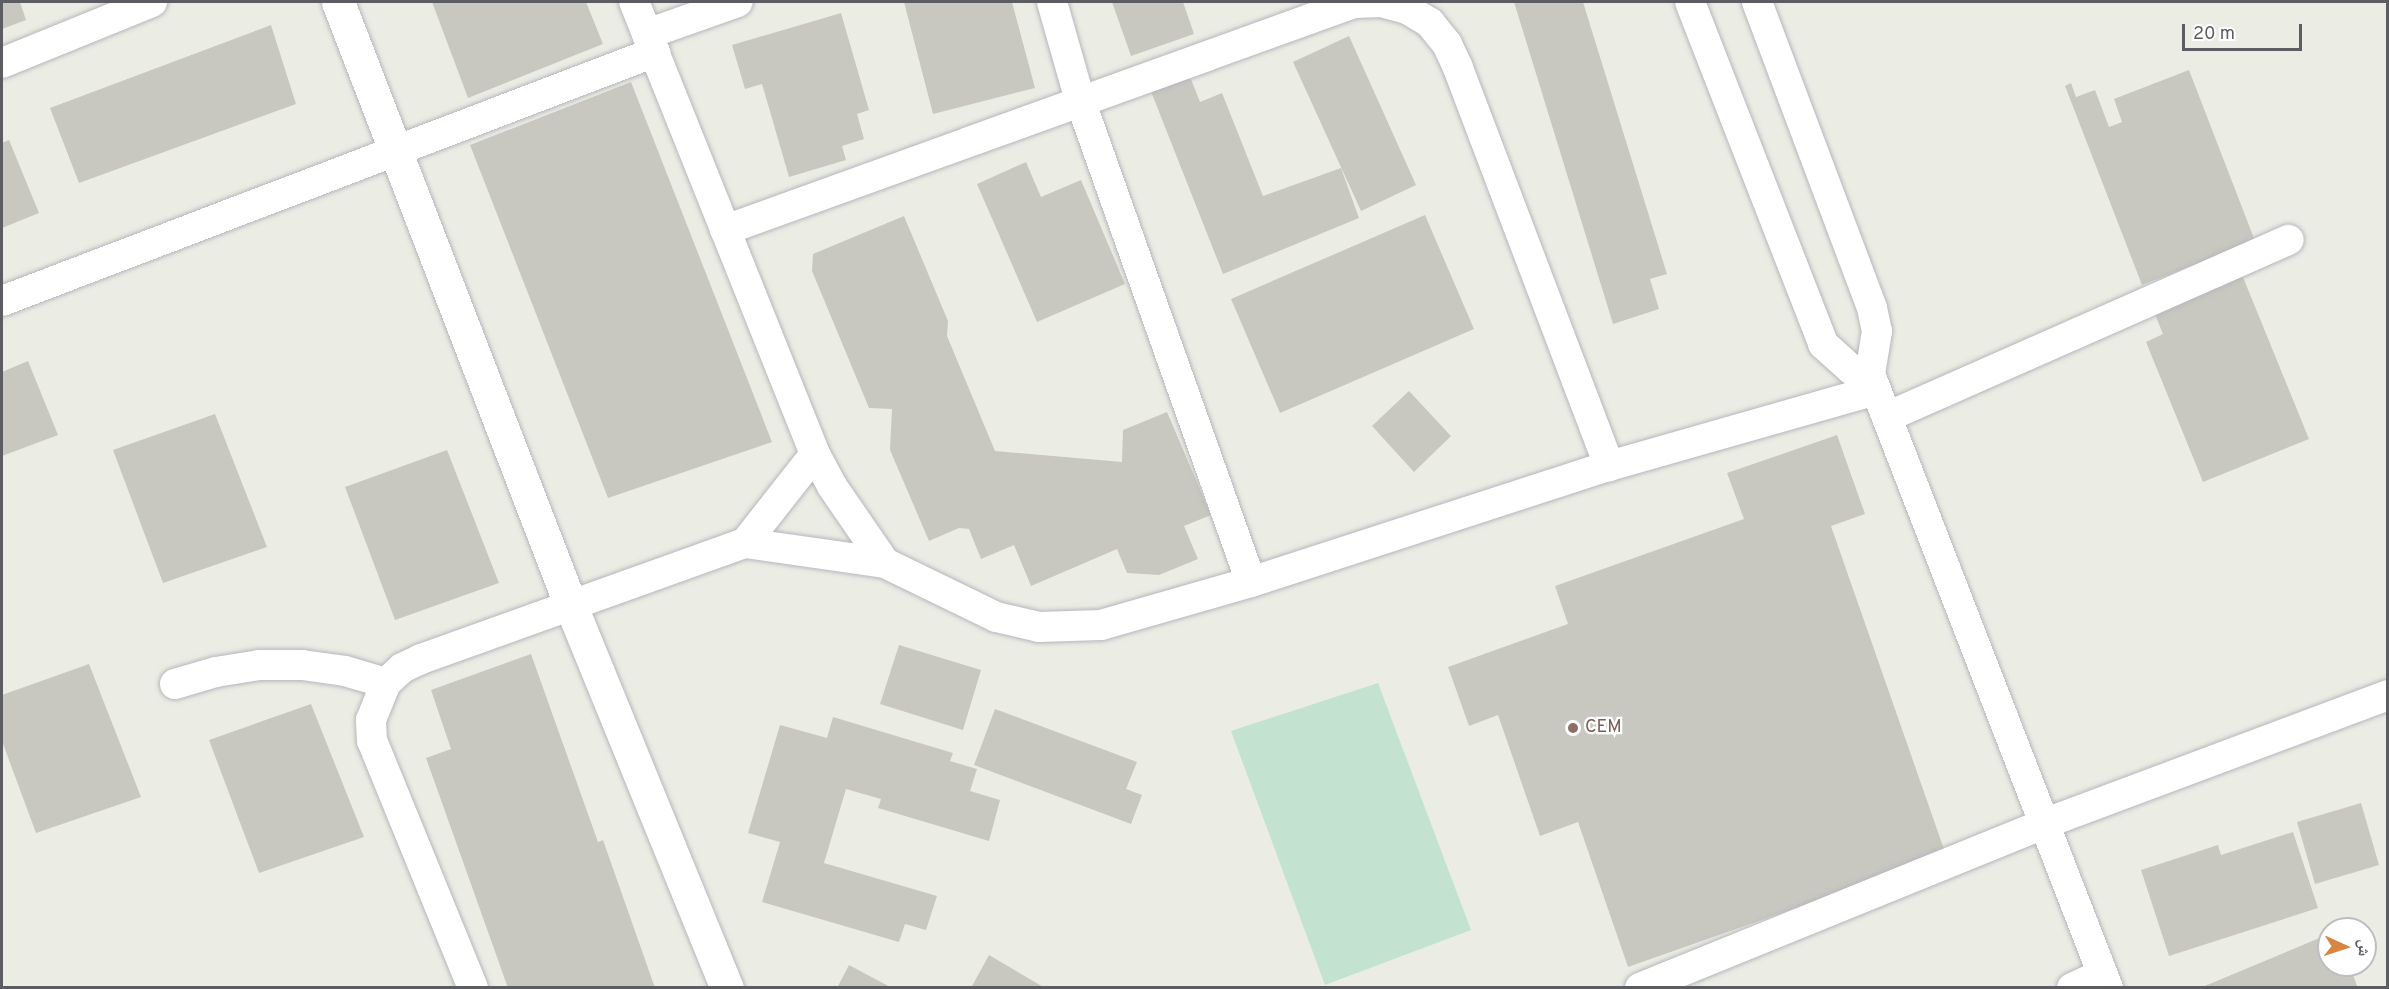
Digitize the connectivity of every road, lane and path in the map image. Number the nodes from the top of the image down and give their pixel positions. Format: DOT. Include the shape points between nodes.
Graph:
graph roads {
  1 [pos="153,2"];
  2 [pos="338,2"];
  3 [pos="634,2"];
  4 [pos="738,2"];
  5 [pos="1052,2"];
  6 [pos="1690,2"];
  7 [pos="1757,2"];
  8 [pos="651,43"];
  9 [pos="2,63"];
  10 [pos="1080,100"];
  11 [pos="393,151"];
  12 [pos="725,230"];
  13 [pos="2289,240"];
  14 [pos="2,301"];
  15 [pos="1877,394"];
  16 [pos="815,454"];
  17 [pos="1609,466"];
  18 [pos="745,543"];
  19 [pos="885,563"];
  20 [pos="1251,582"];
  21 [pos="571,606"];
  22 [pos="386,683"];
  23 [pos="175,684"];
  24 [pos="2388,695"];
  25 [pos="2046,823"];
  26 [pos="2105,981"];
  27 [pos="473,987"];
  28 [pos="727,987"];
  29 [pos="1640,987"];
  30 [pos="2072,987"];
  1 -- 9 [label="street"];
  2 -- 11 [label="main road"];
  3 -- 8 [label="street"];
  4 -- 8 [label="street"];
  5 -- 10 [label="street"];
  6 -- 15 [label="street" via="1823,344"];
  7 -- 15 [label="street" via="1872,308 1877,331"];
  8 -- 11 [label="street"];
  8 -- 12 [label="street"];
  10 -- 12 [label="street"];
  10 -- 17 [label="street" via="1354,3 1381,2 1407,9 1430,23 1447,44 1458,68"];
  10 -- 20 [label="street"];
  11 -- 14 [label="street"];
  11 -- 21 [label="main road"];
  12 -- 16 [label="street"];
  13 -- 15 [label="street"];
  15 -- 17 [label="street"];
  15 -- 25 [label="street"];
  16 -- 18 [label="street"];
  16 -- 19 [label="street"];
  17 -- 20 [label="street"];
  18 -- 19 [label="street"];
  18 -- 21 [label="street"];
  19 -- 20 [label="street" via="996,617 1039,627 1101,625"];
  21 -- 22 [label="street" via="421,659 402,668"];
  21 -- 28 [label="main road"];
  22 -- 23 [label="street" via="345,671 291,665 216,672"];
  22 -- 27 [label="street" via="371,720 372,741"];
  24 -- 25 [label="street"];
  25 -- 26 [label="street"];
  25 -- 29 [label="street"];
  26 -- 30 [label="street"];
}
